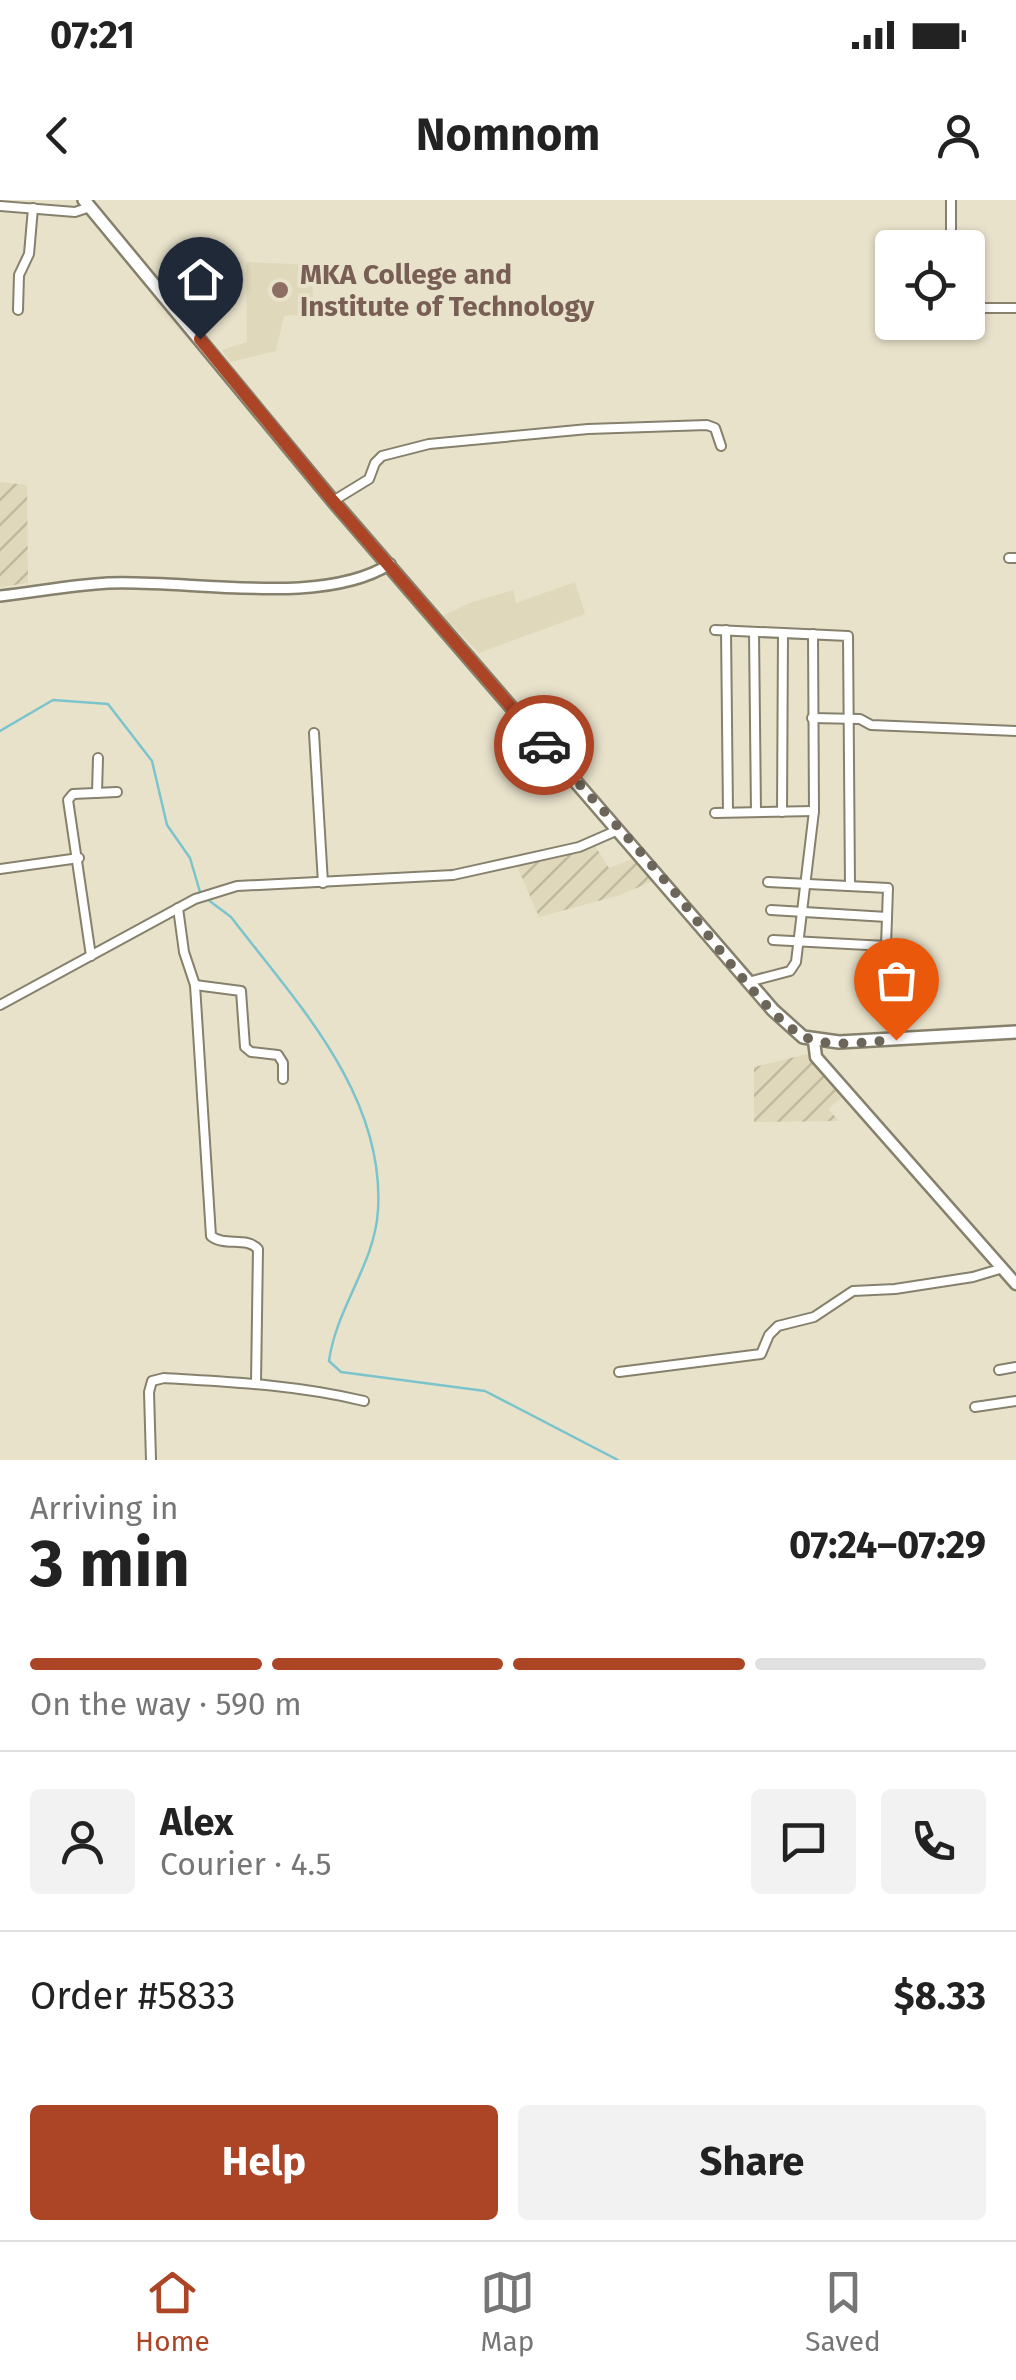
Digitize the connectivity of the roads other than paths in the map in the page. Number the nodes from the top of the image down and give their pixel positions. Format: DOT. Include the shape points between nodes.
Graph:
graph roads {
  1 [pos="951,200"];
  2 [pos="87,203"];
  3 [pos="0,206"];
  4 [pos="33,208"];
  5 [pos="951,230"];
  6 [pos="985,308"];
  7 [pos="1016,308"];
  8 [pos="18,310"];
  9 [pos="721,446"];
  10 [pos="333,501"];
  11 [pos="390,564"];
  12 [pos="0,596"];
  13 [pos="714,630"];
  14 [pos="726,630"];
  15 [pos="754,632"];
  16 [pos="783,633"];
  17 [pos="813,634"];
  18 [pos="812,718"];
  19 [pos="848,719"];
  20 [pos="1016,731"];
  21 [pos="314,733"];
  22 [pos="98,758"];
  23 [pos="116,792"];
  24 [pos="97,793"];
  25 [pos="814,811"];
  26 [pos="715,812"];
  27 [pos="728,812"];
  28 [pos="756,812"];
  29 [pos="782,812"];
  30 [pos="618,830"];
  31 [pos="79,858"];
  32 [pos="0,868"];
  33 [pos="768,882"];
  34 [pos="324,884"];
  35 [pos="805,884"];
  36 [pos="850,886"];
  37 [pos="178,908"];
  38 [pos="771,910"];
  39 [pos="802,912"];
  40 [pos="887,917"];
  41 [pos="773,940"];
  42 [pos="798,942"];
  43 [pos="92,956"];
  44 [pos="748,982"];
  45 [pos="195,986"];
  46 [pos="0,1005"];
  47 [pos="1016,1032"];
  48 [pos="814,1040"];
  49 [pos="283,1079"];
  50 [pos="1002,1268"];
  51 [pos="1016,1284"];
  52 [pos="1016,1367"];
  53 [pos="999,1370"];
  54 [pos="619,1372"];
  55 [pos="256,1383"];
  56 [pos="364,1401"];
  57 [pos="1016,1401"];
  58 [pos="975,1406"];
  59 [pos="151,1460"];
  1 -- 5 [label="street"];
  2 -- 4 [label="street" via="82,212"];
  2 -- 10 [label="main road"];
  3 -- 4 [label="street"];
  4 -- 8 [label="street"];
  6 -- 7 [label="street"];
  9 -- 10 [label="street" via="707,425 588,428 429,444 382,456 368,479"];
  10 -- 11 [label="main road"];
  11 -- 12 [label="street" via="330,585 107,584"];
  11 -- 30 [label="main road"];
  13 -- 14 [label="street"];
  14 -- 15 [label="street"];
  14 -- 27 [label="street"];
  15 -- 16 [label="street"];
  15 -- 28 [label="street"];
  16 -- 17 [label="street"];
  16 -- 29 [label="street"];
  17 -- 18 [label="street"];
  17 -- 19 [label="street" via="848,636"];
  18 -- 19 [label="street"];
  18 -- 25 [label="street"];
  19 -- 20 [label="street"];
  19 -- 36 [label="street"];
  21 -- 34 [label="street"];
  22 -- 24 [label="street"];
  23 -- 24 [label="street"];
  24 -- 31 [label="street" via="68,800"];
  25 -- 29 [label="street"];
  25 -- 35 [label="street"];
  26 -- 27 [label="street"];
  27 -- 28 [label="street"];
  28 -- 29 [label="street"];
  30 -- 34 [label="street" via="579,847 453,876"];
  30 -- 44 [label="main road"];
  31 -- 32 [label="street"];
  31 -- 43 [label="street"];
  33 -- 35 [label="street"];
  34 -- 37 [label="street" via="237,886"];
  35 -- 36 [label="street"];
  35 -- 39 [label="street"];
  36 -- 40 [label="street" via="888,888"];
  37 -- 43 [label="street"];
  37 -- 45 [label="street"];
  38 -- 39 [label="street"];
  39 -- 40 [label="street"];
  39 -- 42 [label="street"];
  40 -- 42 [label="street" via="886,946"];
  41 -- 42 [label="street"];
  42 -- 44 [label="street" via="790,971"];
  43 -- 46 [label="street"];
  44 -- 48 [label="main road" via="794,1030"];
  45 -- 49 [label="street" via="242,991 245,1046 278,1055"];
  45 -- 55 [label="street" via="210,1230 214,1240 258,1249"];
  47 -- 48 [label="main road"];
  48 -- 50 [label="main road" via="816,1057"];
  50 -- 51 [label="main road"];
  50 -- 54 [label="street" via="895,1290 852,1291 814,1317 778,1326 761,1354"];
  52 -- 53 [label="street"];
  55 -- 56 [label="street"];
  55 -- 59 [label="street" via="152,1380"];
  57 -- 58 [label="street"];
}
